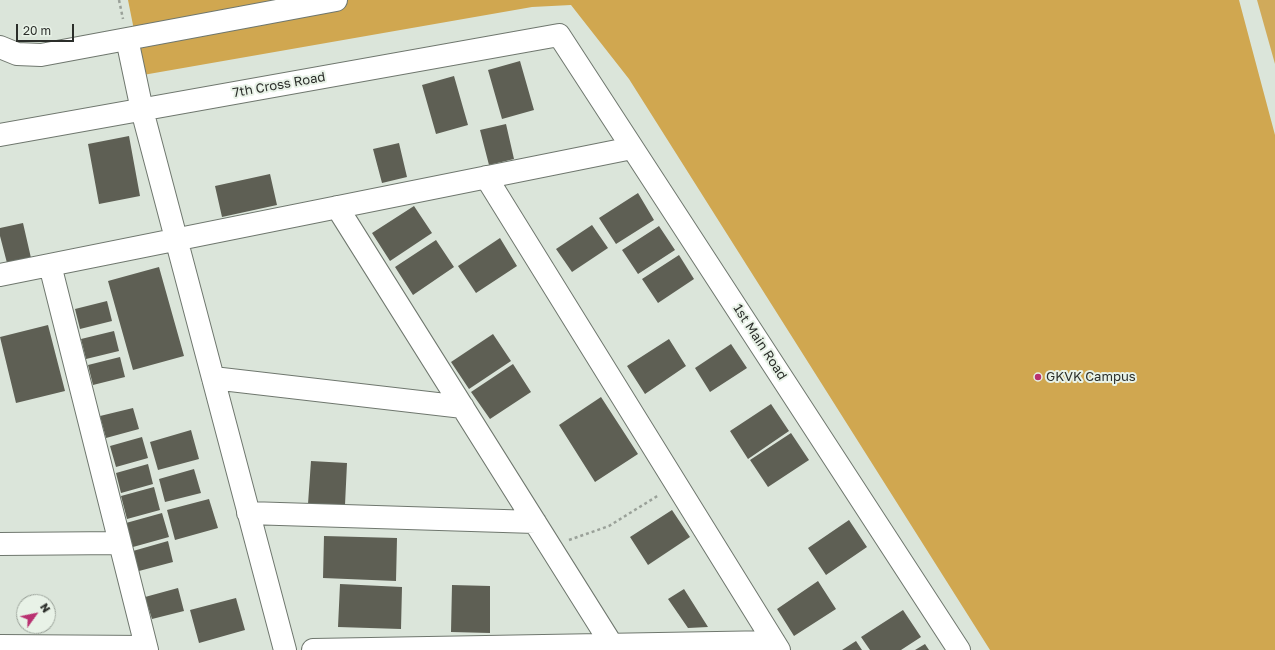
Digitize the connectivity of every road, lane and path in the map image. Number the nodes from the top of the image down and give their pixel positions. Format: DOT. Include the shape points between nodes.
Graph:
graph roads {
  1 [pos="336,0"];
  2 [pos="559,35"];
  3 [pos="127,39"];
  4 [pos="0,47"];
  5 [pos="142,110"];
  6 [pos="0,135"];
  7 [pos="632,148"];
  8 [pos="486,177"];
  9 [pos="337,207"];
  10 [pos="176,239"];
  11 [pos="50,265"];
  12 [pos="0,275"];
  13 [pos="213,378"];
  14 [pos="463,407"];
  15 [pos="676,484"];
  16 [pos="248,514"];
  17 [pos="535,522"];
  18 [pos="120,543"];
  19 [pos="0,544"];
  20 [pos="550,546"];
  21 [pos="612,645"];
  22 [pos="0,646"];
  23 [pos="776,646"];
  24 [pos="147,648"];
  25 [pos="285,650"];
  26 [pos="313,650"];
  27 [pos="960,650"];
  1 -- 3 [label="street"];
  2 -- 5 [label="street, 7th Cross Road"];
  2 -- 7 [label="street, 1st Main Road"];
  3 -- 4 [label="street" via="41,55 17,54"];
  3 -- 5 [label="street"];
  5 -- 6 [label="street, 7th Cross Road"];
  5 -- 10 [label="street"];
  7 -- 8 [label="street"];
  7 -- 27 [label="street, 1st Main Road"];
  8 -- 9 [label="street"];
  8 -- 15 [label="street"];
  9 -- 10 [label="street"];
  9 -- 14 [label="street"];
  10 -- 11 [label="street"];
  10 -- 13 [label="street"];
  11 -- 12 [label="street"];
  11 -- 18 [label="street"];
  13 -- 14 [label="street"];
  13 -- 16 [label="street"];
  14 -- 17 [label="street"];
  15 -- 20 [label="path" via="610,526"];
  15 -- 23 [label="street"];
  16 -- 17 [label="street"];
  16 -- 25 [label="street"];
  17 -- 20 [label="street"];
  18 -- 19 [label="street"];
  18 -- 24 [label="street"];
  20 -- 21 [label="street"];
  21 -- 23 [label="street"];
  21 -- 26 [label="street"];
  22 -- 24 [label="street"];
}
